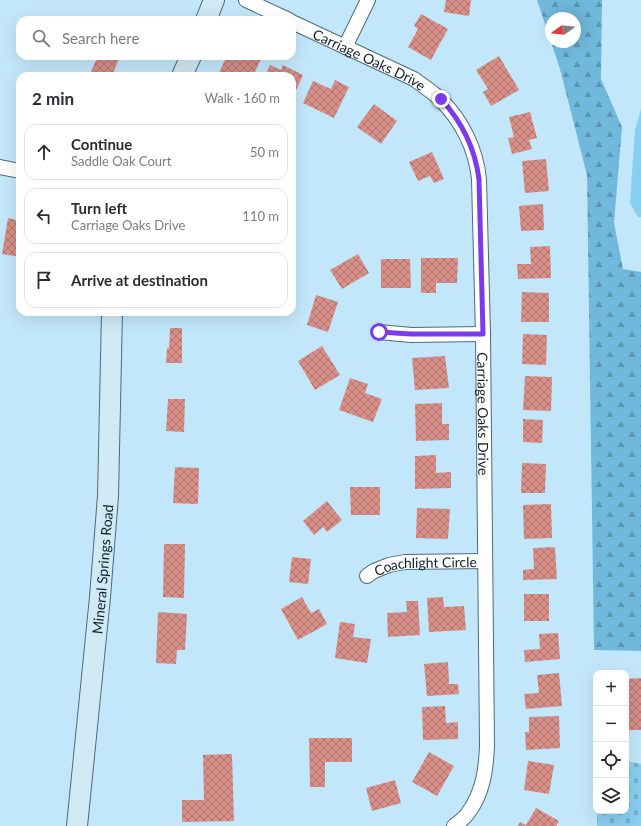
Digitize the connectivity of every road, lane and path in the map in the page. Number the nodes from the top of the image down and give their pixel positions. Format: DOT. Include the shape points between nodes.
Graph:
graph roads {
  1 [pos="214,0"];
  2 [pos="246,0"];
  3 [pos="368,0"];
  4 [pos="208,16"];
  5 [pos="280,16"];
  6 [pos="296,24"];
  7 [pos="345,47"];
  8 [pos="189,60"];
  9 [pos="184,72"];
  10 [pos="0,167"];
  11 [pos="16,170"];
  12 [pos="112,316"];
  13 [pos="379,332"];
  14 [pos="483,334"];
  15 [pos="486,561"];
  16 [pos="367,576"];
  17 [pos="77,826"];
  18 [pos="454,826"];
  1 -- 4 [label="street"];
  2 -- 5 [label="street"];
  3 -- 7 [label="street"];
  6 -- 7 [label="street, Carriage Oaks Drive"];
  7 -- 14 [label="street, Carriage Oaks Drive" via="414,79 433,92 449,108 472,147 479,179"];
  8 -- 9 [label="street"];
  10 -- 11 [label="street"];
  12 -- 17 [label="street, Mineral Springs Road" via="108,496"];
  13 -- 14 [label="street"];
  14 -- 15 [label="street, Carriage Oaks Drive"];
  15 -- 16 [label="street, Coachlight Circle" via="405,562 389,565"];
  15 -- 18 [label="street, Carriage Oaks Drive" via="486,766 484,781 476,801 468,814"];
}
